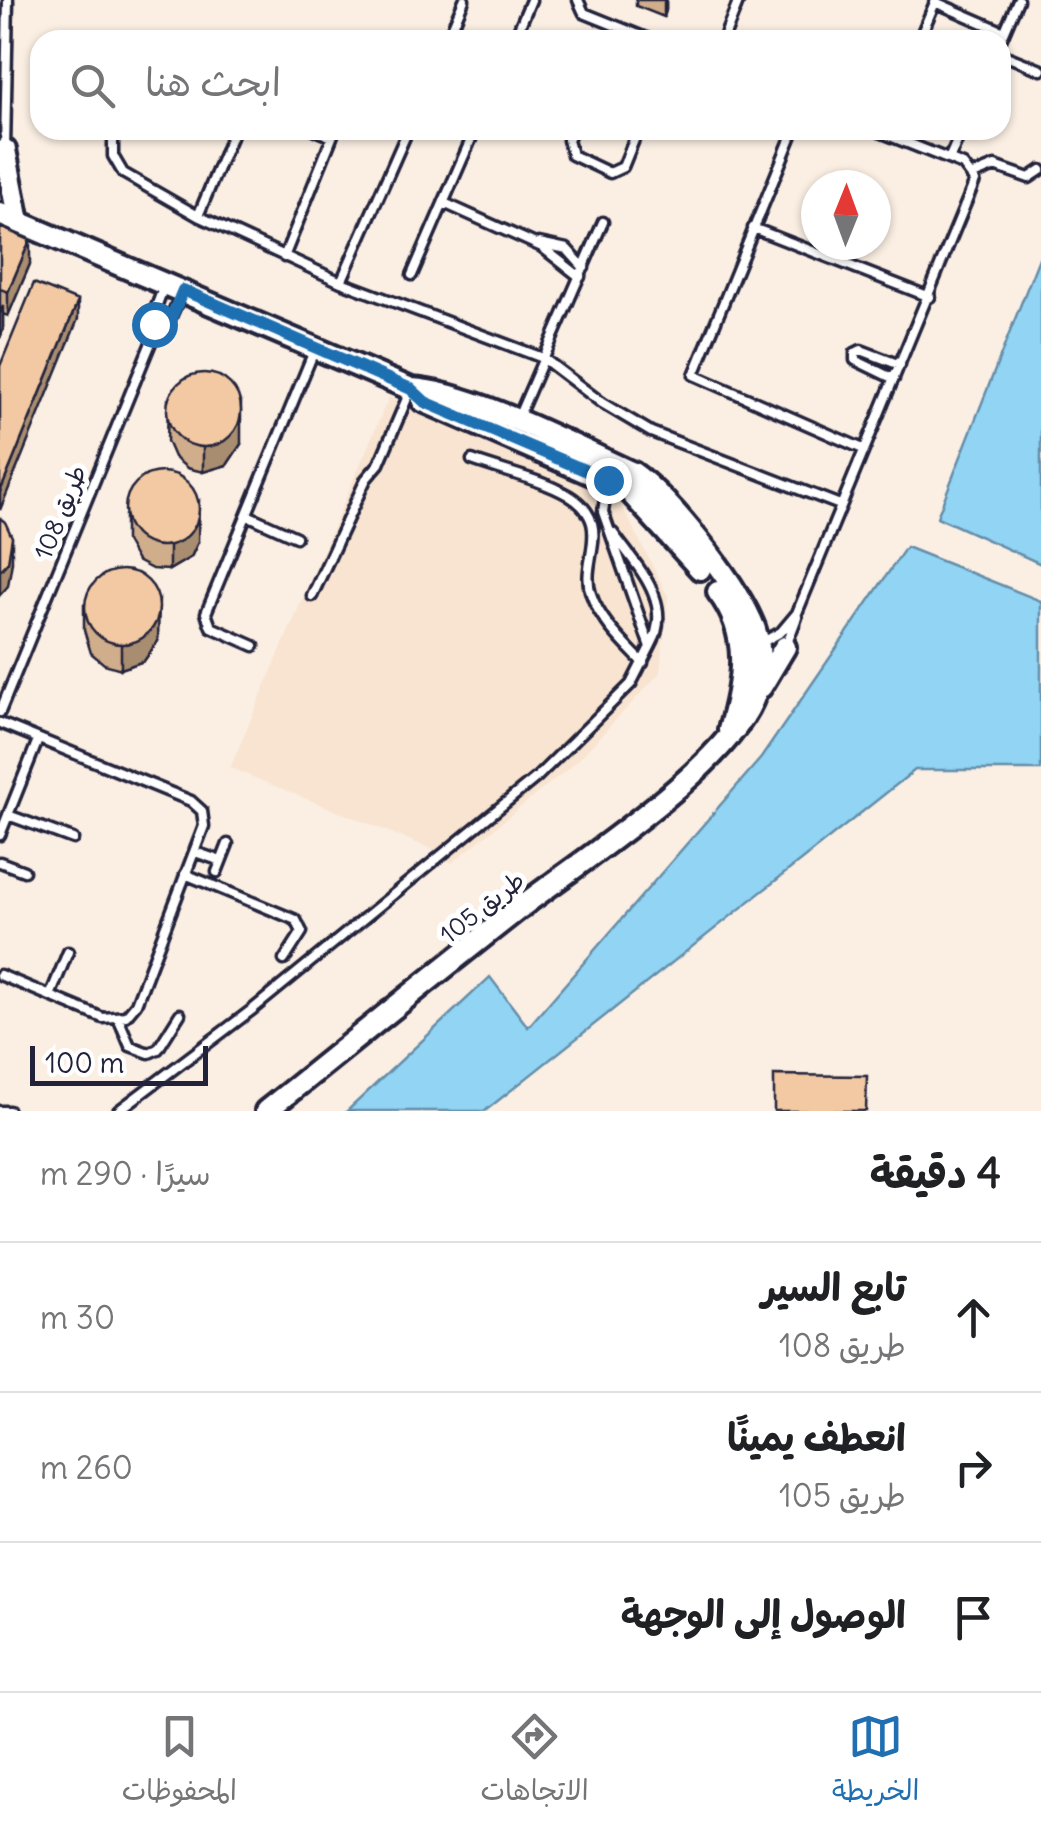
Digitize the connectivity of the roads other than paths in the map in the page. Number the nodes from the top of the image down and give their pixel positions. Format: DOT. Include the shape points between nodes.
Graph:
graph roads {
  1 [pos="8,0"];
  2 [pos="464,0"];
  3 [pos="531,0"];
  4 [pos="578,0"];
  5 [pos="739,0"];
  6 [pos="1018,0"];
  7 [pos="936,1"];
  8 [pos="451,30"];
  9 [pos="518,30"];
  10 [pos="626,30"];
  11 [pos="727,30"];
  12 [pos="923,30"];
  13 [pos="991,30"];
  14 [pos="1005,30"];
  15 [pos="4,34"];
  16 [pos="1011,58"];
  17 [pos="1041,70"];
  18 [pos="3,110"];
  19 [pos="113,140"];
  20 [pos="230,140"];
  21 [pos="332,140"];
  22 [pos="404,140"];
  23 [pos="471,140"];
  24 [pos="568,140"];
  25 [pos="634,140"];
  26 [pos="790,140"];
  27 [pos="901,140"];
  28 [pos="958,140"];
  29 [pos="3,154"];
  30 [pos="950,159"];
  31 [pos="1041,170"];
  32 [pos="974,174"];
  33 [pos="0,188"];
  34 [pos="444,203"];
  35 [pos="198,216"];
  36 [pos="10,218"];
  37 [pos="603,222"];
  38 [pos="753,228"];
  39 [pos="534,243"];
  40 [pos="284,257"];
  41 [pos="584,268"];
  42 [pos="412,275"];
  43 [pos="580,278"];
  44 [pos="341,282"];
  45 [pos="174,286"];
  46 [pos="930,297"];
  47 [pos="157,328"];
  48 [pos="315,346"];
  49 [pos="544,358"];
  50 [pos="900,365"];
  51 [pos="894,378"];
  52 [pos="411,389"];
  53 [pos="525,432"];
  54 [pos="863,449"];
  55 [pos="472,460"];
  56 [pos="611,472"];
  57 [pos="840,505"];
  58 [pos="247,515"];
  59 [pos="607,526"];
  60 [pos="296,537"];
  61 [pos="312,596"];
  62 [pos="797,613"];
  63 [pos="254,646"];
  64 [pos="650,647"];
  65 [pos="785,647"];
  66 [pos="751,652"];
  67 [pos="642,663"];
  68 [pos="750,706"];
  69 [pos="0,712"];
  70 [pos="0,723"];
  71 [pos="726,739"];
  72 [pos="38,740"];
  73 [pos="8,815"];
  74 [pos="0,835"];
  75 [pos="73,839"];
  76 [pos="228,844"];
  77 [pos="195,852"];
  78 [pos="0,862"];
  79 [pos="221,862"];
  80 [pos="24,871"];
  81 [pos="216,872"];
  82 [pos="185,874"];
  83 [pos="68,952"];
  84 [pos="284,960"];
  85 [pos="0,975"];
  86 [pos="50,996"];
  87 [pos="180,1014"];
  88 [pos="119,1020"];
  89 [pos="0,1110"];
  90 [pos="9,1111"];
  91 [pos="118,1111"];
  92 [pos="266,1111"];
  1 -- 15 [label="lane"];
  2 -- 8 [label="lane"];
  3 -- 9 [label="lane"];
  4 -- 10 [label="lane" via="584,13"];
  5 -- 11 [label="lane"];
  6 -- 14 [label="lane"];
  7 -- 12 [label="lane"];
  7 -- 13 [label="lane"];
  15 -- 18 [label="lane"];
  16 -- 17 [label="lane"];
  18 -- 29 [label="lane"];
  19 -- 35 [label="lane" via="123,173"];
  20 -- 35 [label="lane"];
  21 -- 40 [label="lane"];
  22 -- 44 [label="lane"];
  23 -- 34 [label="lane"];
  24 -- 25 [label="lane" via="572,154 610,172 622,168"];
  26 -- 38 [label="lane"];
  27 -- 30 [label="lane"];
  28 -- 30 [label="lane"];
  29 -- 33 [label="lane"];
  29 -- 36 [label="street"];
  30 -- 32 [label="lane"];
  31 -- 32 [label="lane" via="1034,178 995,166"];
  32 -- 46 [label="lane"];
  34 -- 39 [label="lane"];
  34 -- 42 [label="lane"];
  35 -- 40 [label="lane"];
  36 -- 45 [label="street"];
  37 -- 41 [label="lane"];
  38 -- 46 [label="lane"];
  38 -- 54 [label="lane" via="694,376"];
  39 -- 41 [label="lane" via="567,249"];
  39 -- 43 [label="lane"];
  40 -- 44 [label="lane"];
  41 -- 43 [label="lane"];
  43 -- 49 [label="lane"];
  44 -- 49 [label="lane"];
  45 -- 47 [label="lane, طريق 108" via="153,314"];
  45 -- 47 [label="lane, طريق 108" via="170,321"];
  45 -- 48 [label="street"];
  46 -- 50 [label="lane"];
  47 -- 69 [label="lane, طريق 108"];
  48 -- 52 [label="street"];
  48 -- 58 [label="lane"];
  49 -- 53 [label="lane"];
  49 -- 57 [label="lane" via="628,420"];
  50 -- 51 [label="lane"];
  50 -- 51 [label="lane" via="854,353"];
  51 -- 54 [label="lane"];
  52 -- 53 [label="street" via="430,390"];
  52 -- 61 [label="lane"];
  53 -- 56 [label="street"];
  54 -- 57 [label="lane"];
  55 -- 67 [label="lane" via="567,495 585,509 596,540 589,591 610,628"];
  56 -- 59 [label="lane" via="603,500"];
  56 -- 66 [label="street" via="653,487 682,521 750,618"];
  57 -- 62 [label="lane"];
  58 -- 60 [label="lane"];
  58 -- 63 [label="lane" via="206,622"];
  59 -- 64 [label="lane"];
  59 -- 64 [label="lane" via="653,590 660,622"];
  62 -- 65 [label="lane"];
  62 -- 66 [label="lane"];
  64 -- 67 [label="lane"];
  65 -- 66 [label="lane"];
  65 -- 68 [label="street"];
  66 -- 68 [label="street, طريق 105"];
  66 -- 71 [label="street"];
  67 -- 91 [label="lane" via="631,684 537,777"];
  68 -- 71 [label="street, طريق 105"];
  70 -- 72 [label="lane"];
  71 -- 92 [label="street, طريق 105" via="639,816"];
  72 -- 73 [label="lane"];
  72 -- 77 [label="lane" via="198,805 204,826"];
  73 -- 74 [label="lane"];
  73 -- 75 [label="lane"];
  76 -- 79 [label="lane"];
  77 -- 79 [label="lane"];
  77 -- 82 [label="lane"];
  78 -- 80 [label="lane"];
  79 -- 81 [label="lane"];
  82 -- 84 [label="lane" via="296,920 302,932"];
  82 -- 88 [label="lane" via="136,1004"];
  83 -- 86 [label="lane"];
  85 -- 86 [label="lane"];
  86 -- 88 [label="lane"];
  87 -- 88 [label="lane" via="148,1053 130,1046"];
  89 -- 90 [label="lane"];
}
